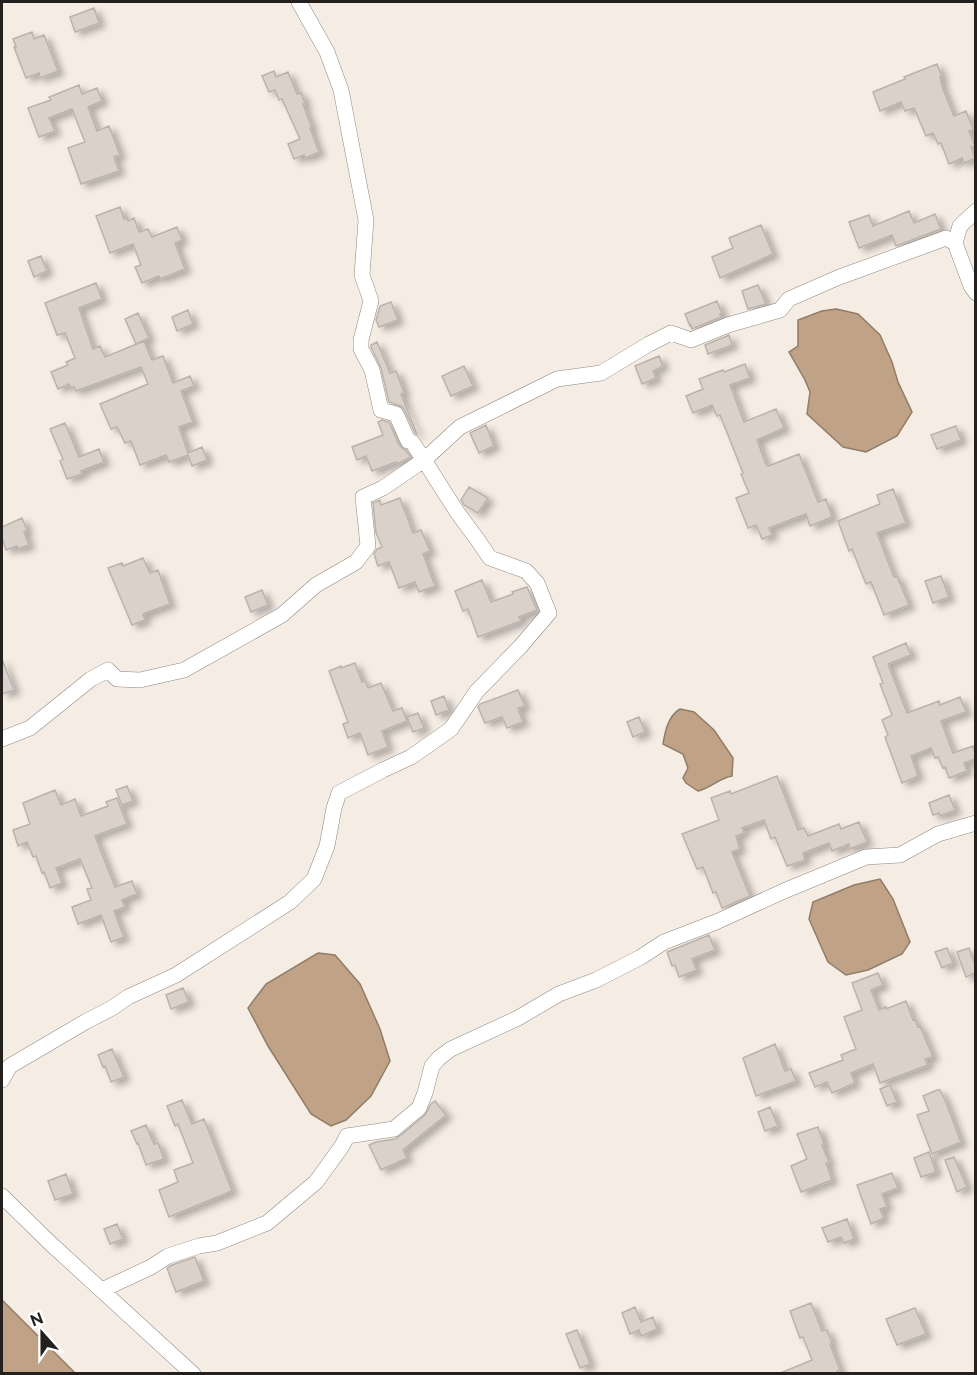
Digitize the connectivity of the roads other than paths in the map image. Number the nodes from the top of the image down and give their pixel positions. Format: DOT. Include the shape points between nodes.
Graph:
graph roads {
  1 [pos="300,2"];
  2 [pos="975,211"];
  3 [pos="955,243"];
  4 [pos="975,293"];
  5 [pos="424,460"];
  6 [pos="2,740"];
  7 [pos="975,823"];
  8 [pos="2,1080"];
  9 [pos="2,1196"];
  10 [pos="102,1290"];
  11 [pos="193,1374"];
  1 -- 5 [label="street" via="327,52 341,90 366,220 362,275 371,300 362,349 372,370 381,410 396,414 408,441"];
  2 -- 3 [label="street" via="960,226"];
  3 -- 4 [label="street"];
  3 -- 5 [label="street" via="946,238 857,270 789,299 780,310 691,340 671,333 601,373 557,379 460,427"];
  5 -- 6 [label="street" via="383,488 363,496 368,546 356,562 316,585 282,615 184,670 140,680 117,679 108,670 30,728"];
  5 -- 8 [label="street" via="490,558 526,571 537,583 549,613 477,691 451,729 411,757 339,793 327,846 314,879 290,902 176,975 128,997 10,1066"];
  7 -- 10 [label="street" via="938,834 900,855 866,857 664,942 596,980 559,994 519,1018 451,1049 432,1066 419,1108 394,1128 346,1136 316,1182 267,1223 217,1244 168,1256"];
  9 -- 10 [label="street"];
  10 -- 11 [label="street"];
}
